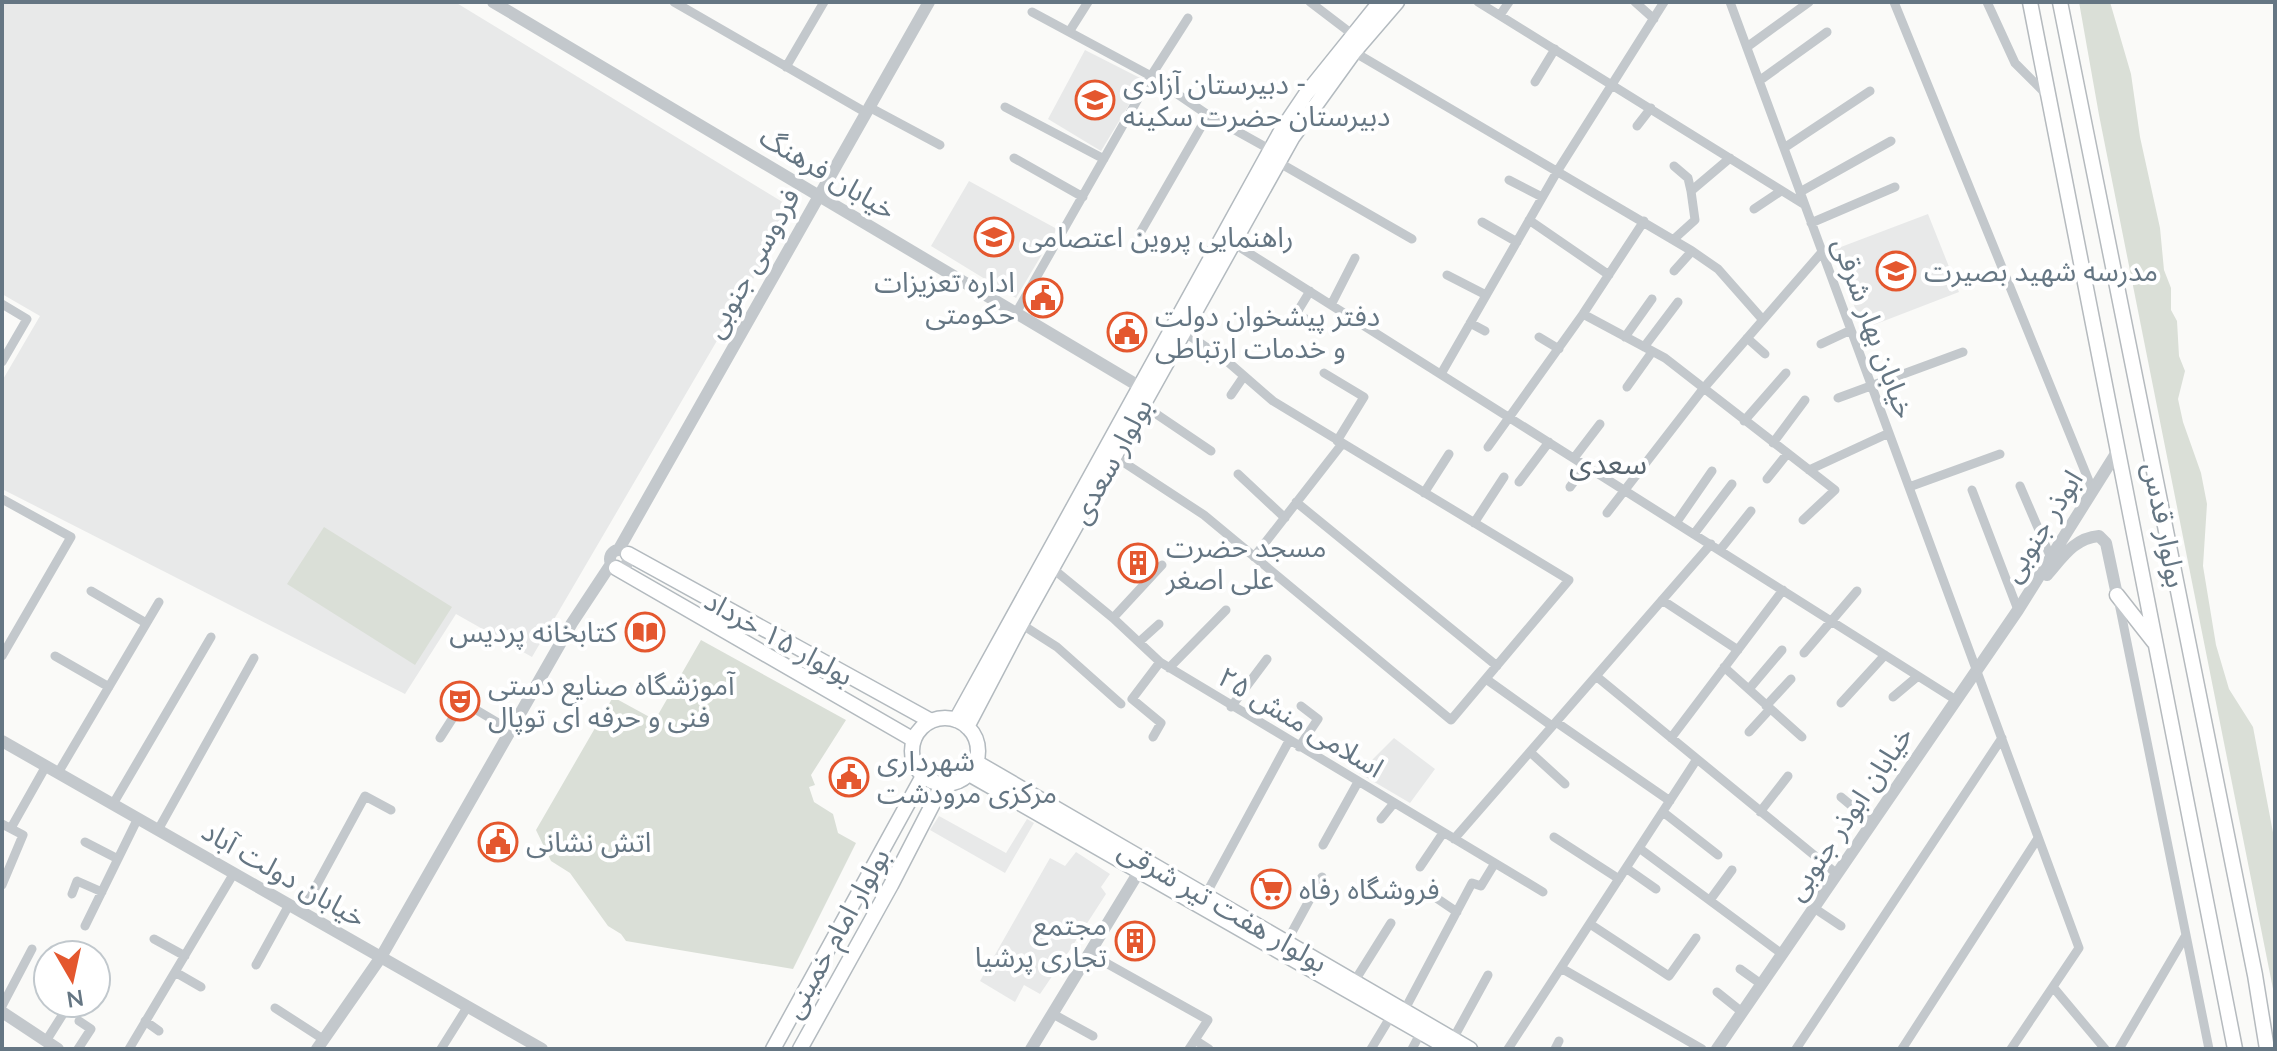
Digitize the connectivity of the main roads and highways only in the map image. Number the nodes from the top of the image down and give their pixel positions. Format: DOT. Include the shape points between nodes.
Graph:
graph roads {
  1 [pos="1397,2"];
  2 [pos="2030,2"];
  3 [pos="2060,2"];
  4 [pos="1374,4"];
  5 [pos="1274,156"];
  6 [pos="1144,395"];
  7 [pos="623,552"];
  8 [pos="614,566"];
  9 [pos="2117,595"];
  10 [pos="2156,645"];
  11 [pos="931,721"];
  12 [pos="961,723"];
  13 [pos="914,740"];
  14 [pos="973,768"];
  15 [pos="923,776"];
  16 [pos="943,784"];
  17 [pos="1331,976"];
  18 [pos="1397,1014"];
  19 [pos="1452,1044"];
  20 [pos="773,1049"];
  21 [pos="800,1049"];
  22 [pos="1470,1049"];
  23 [pos="2235,1049"];
  24 [pos="2267,1049"];
  1 -- 5 [label="main road, بولوار سعدی"];
  2 -- 10 [label="main road, بولوار قدس"];
  3 -- 24 [label="main road, بولوار قدس"];
  4 -- 5 [label="main road, بولوار سعدی" via="1306,94"];
  5 -- 6 [label="main road, بولوار سعدی"];
  5 -- 6 [label="main road, بولوار سعدی" via="1233,243"];
  6 -- 12 [label="main road, بولوار سعدی"];
  6 -- 12 [label="main road, بولوار سعدی" via="1021,624"];
  7 -- 11 [label="main road, بولوار ۱۵ خرداد"];
  8 -- 13 [label="main road, بولوار ۱۵ خرداد"];
  9 -- 10 [label="main road"];
  10 -- 23 [label="main road, بولوار قدس"];
  11 -- 12 [label="main road"];
  11 -- 13 [label="main road"];
  12 -- 14 [label="main road" via="975,737"];
  13 -- 15 [label="main road" via="913,759"];
  14 -- 16 [label="main road"];
  14 -- 17 [label="main road, بولوار هفت تیر شرقی" via="1140,870"];
  14 -- 17 [label="main road, بولوار هفت تیر شرقی" via="1286,943"];
  15 -- 16 [label="main road"];
  15 -- 20 [label="main road, بولوار امام خمینی"];
  16 -- 21 [label="main road, بولوار امام خمینی"];
  17 -- 18 [label="main road, بولوار هفت تیر شرقی"];
  17 -- 18 [label="main road, بولوار هفت تیر شرقی" via="1354,982"];
  18 -- 19 [label="main road, بولوار هفت تیر شرقی"];
  18 -- 19 [label="main road, بولوار هفت تیر شرقی" via="1421,1032"];
  19 -- 22 [label="main road, بولوار هفت تیر شرقی"];
}
